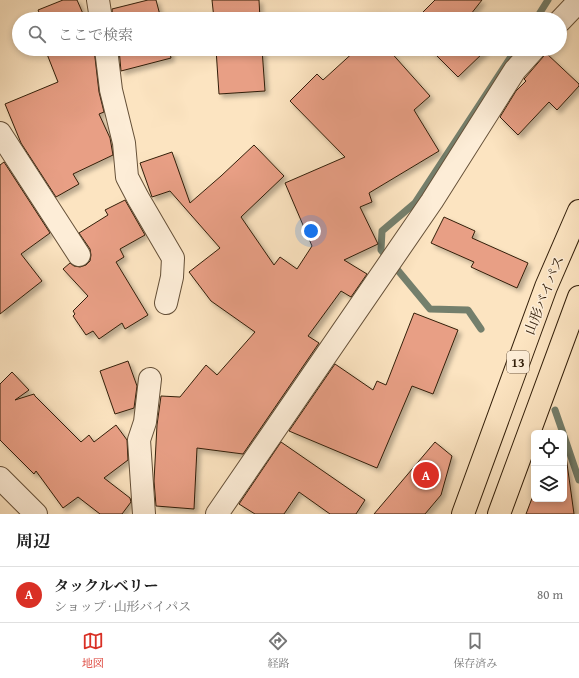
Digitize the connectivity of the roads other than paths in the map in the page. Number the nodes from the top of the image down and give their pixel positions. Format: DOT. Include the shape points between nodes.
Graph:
graph roads {
  1 [pos="98,0"];
  2 [pos="579,1"];
  3 [pos="100,12"];
  4 [pos="567,14"];
  5 [pos="107,56"];
  6 [pos="528,56"];
  7 [pos="0,133"];
  8 [pos="579,211"];
  9 [pos="79,255"];
  10 [pos="579,297"];
  11 [pos="166,303"];
  12 [pos="150,379"];
  13 [pos="0,478"];
  14 [pos="36,514"];
  15 [pos="144,514"];
  16 [pos="217,514"];
  17 [pos="463,514"];
  18 [pos="499,514"];
  1 -- 3 [label="lane"];
  2 -- 4 [label="lane"];
  5 -- 11 [label="lane" via="111,90 124,143 127,177 173,258"];
  6 -- 16 [label="lane" via="515,70 432,200"];
  7 -- 9 [label="lane"];
  8 -- 17 [label="highway, 山形バイパス / 13" via="546,287"];
  10 -- 18 [label="highway, 13"];
  12 -- 15 [label="lane" via="145,422 139,440"];
  13 -- 14 [label="lane"];
}
